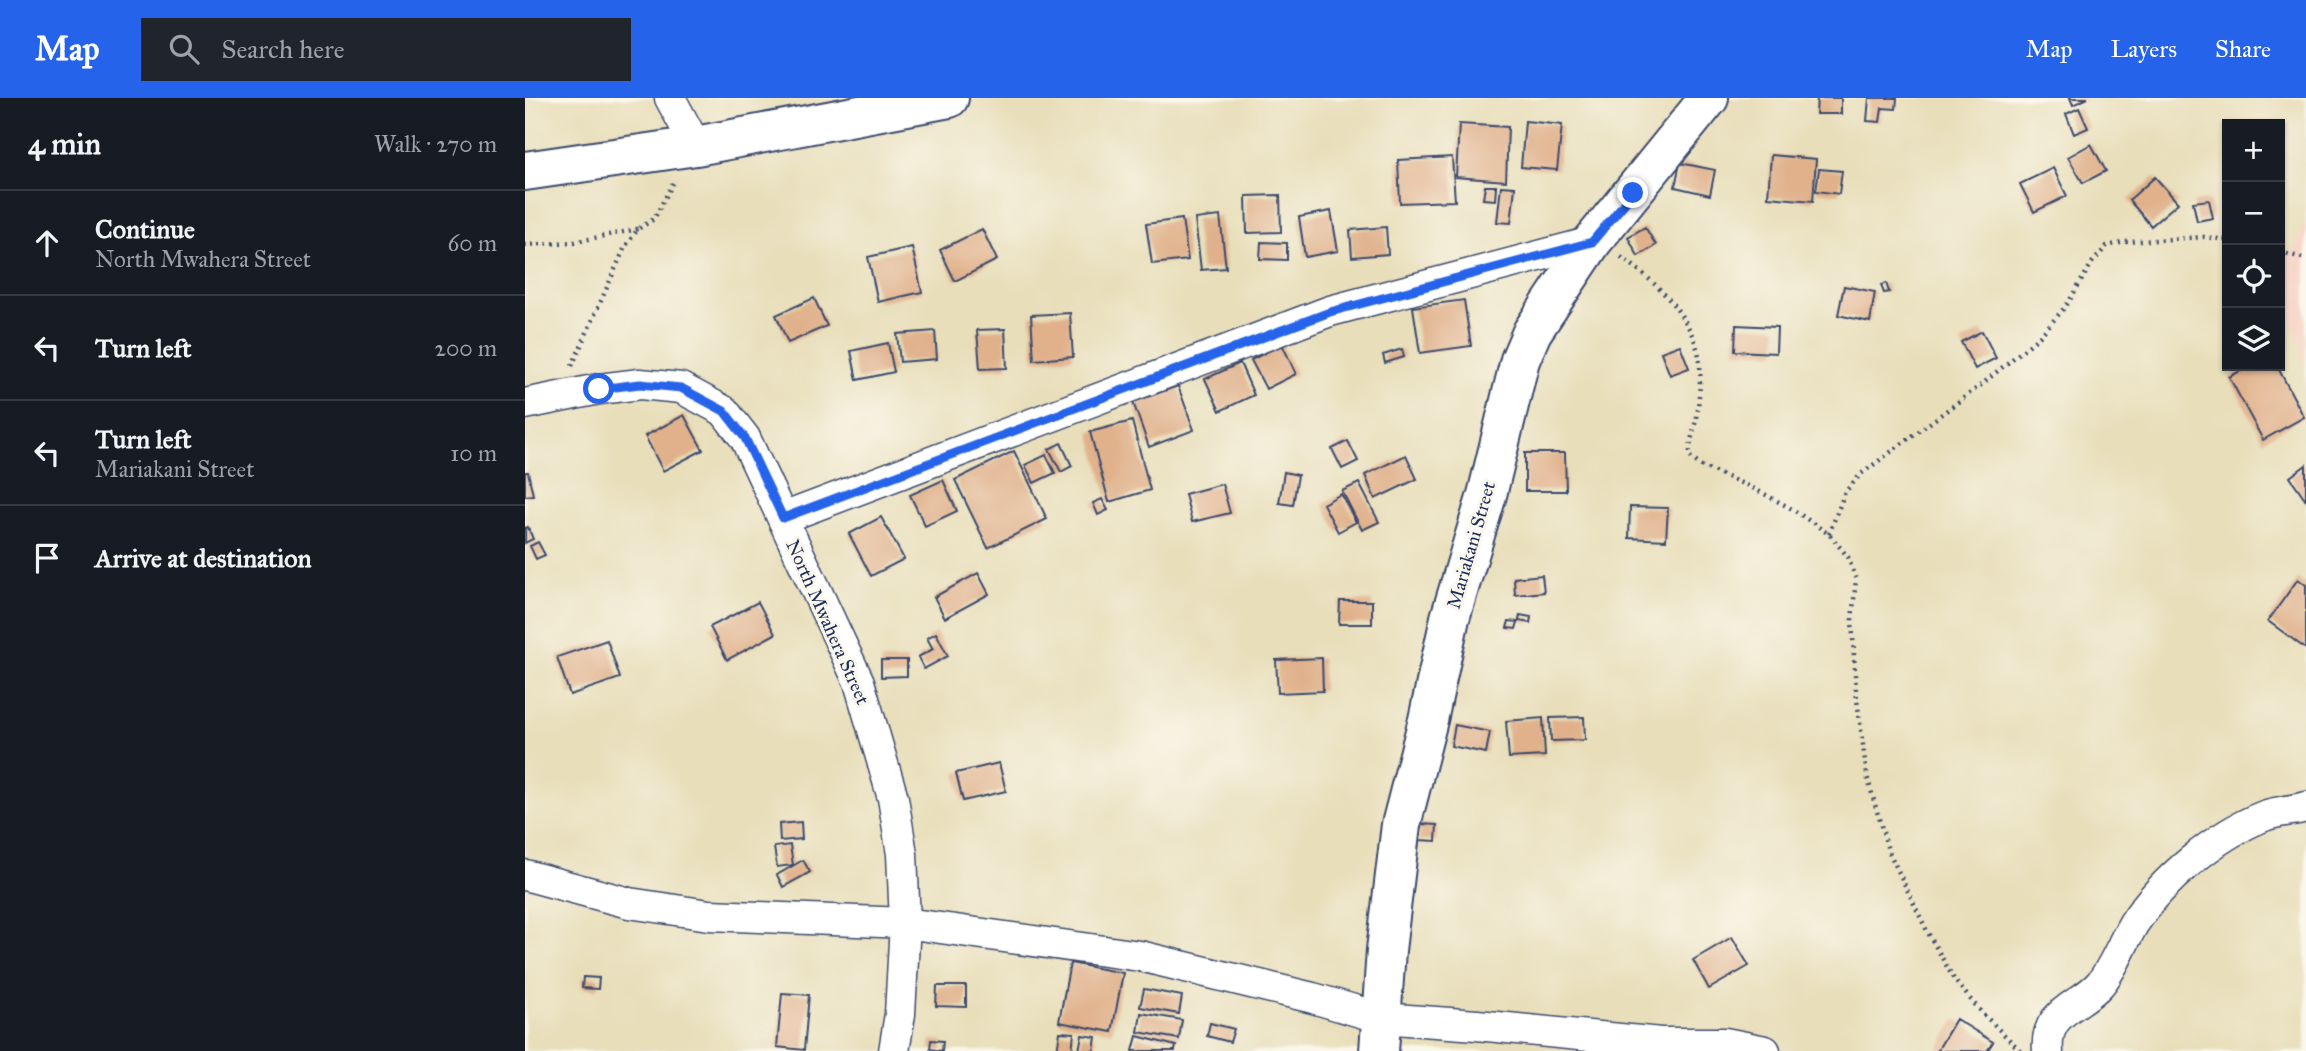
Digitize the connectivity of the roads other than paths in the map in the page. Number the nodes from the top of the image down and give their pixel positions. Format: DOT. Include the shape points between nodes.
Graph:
graph roads {
  1 [pos="670,98"];
  2 [pos="949,98"];
  3 [pos="1709,98"];
  4 [pos="691,146"];
  5 [pos="525,171"];
  6 [pos="1592,242"];
  7 [pos="525,404"];
  8 [pos="783,518"];
  9 [pos="2306,807"];
  10 [pos="525,875"];
  11 [pos="905,923"];
  12 [pos="1380,1035"];
  13 [pos="894,1051"];
  14 [pos="1765,1051"];
  15 [pos="2048,1051"];
  1 -- 4 [label="street"];
  2 -- 4 [label="main road"];
  3 -- 6 [label="main road, Mariakani Street"];
  4 -- 5 [label="main road"];
  6 -- 8 [label="street" via="1330,312"];
  6 -- 12 [label="main road, Mariakani Street" via="1532,332 1513,383 1487,495 1450,618 1401,825"];
  7 -- 8 [label="street, North Mwahera Street" via="640,384 681,388 724,411 745,438"];
  8 -- 11 [label="street, North Mwahera Street" via="859,682 893,799 902,854"];
  9 -- 15 [label="street" via="2266,815 2237,829 2153,897 2099,985 2054,1021"];
  10 -- 11 [label="street" via="629,903 709,915"];
  11 -- 12 [label="street" via="1140,956 1313,998"];
  11 -- 13 [label="street, North Mwahera Street"];
  12 -- 14 [label="street" via="1477,1025 1661,1043 1725,1043"];
}
